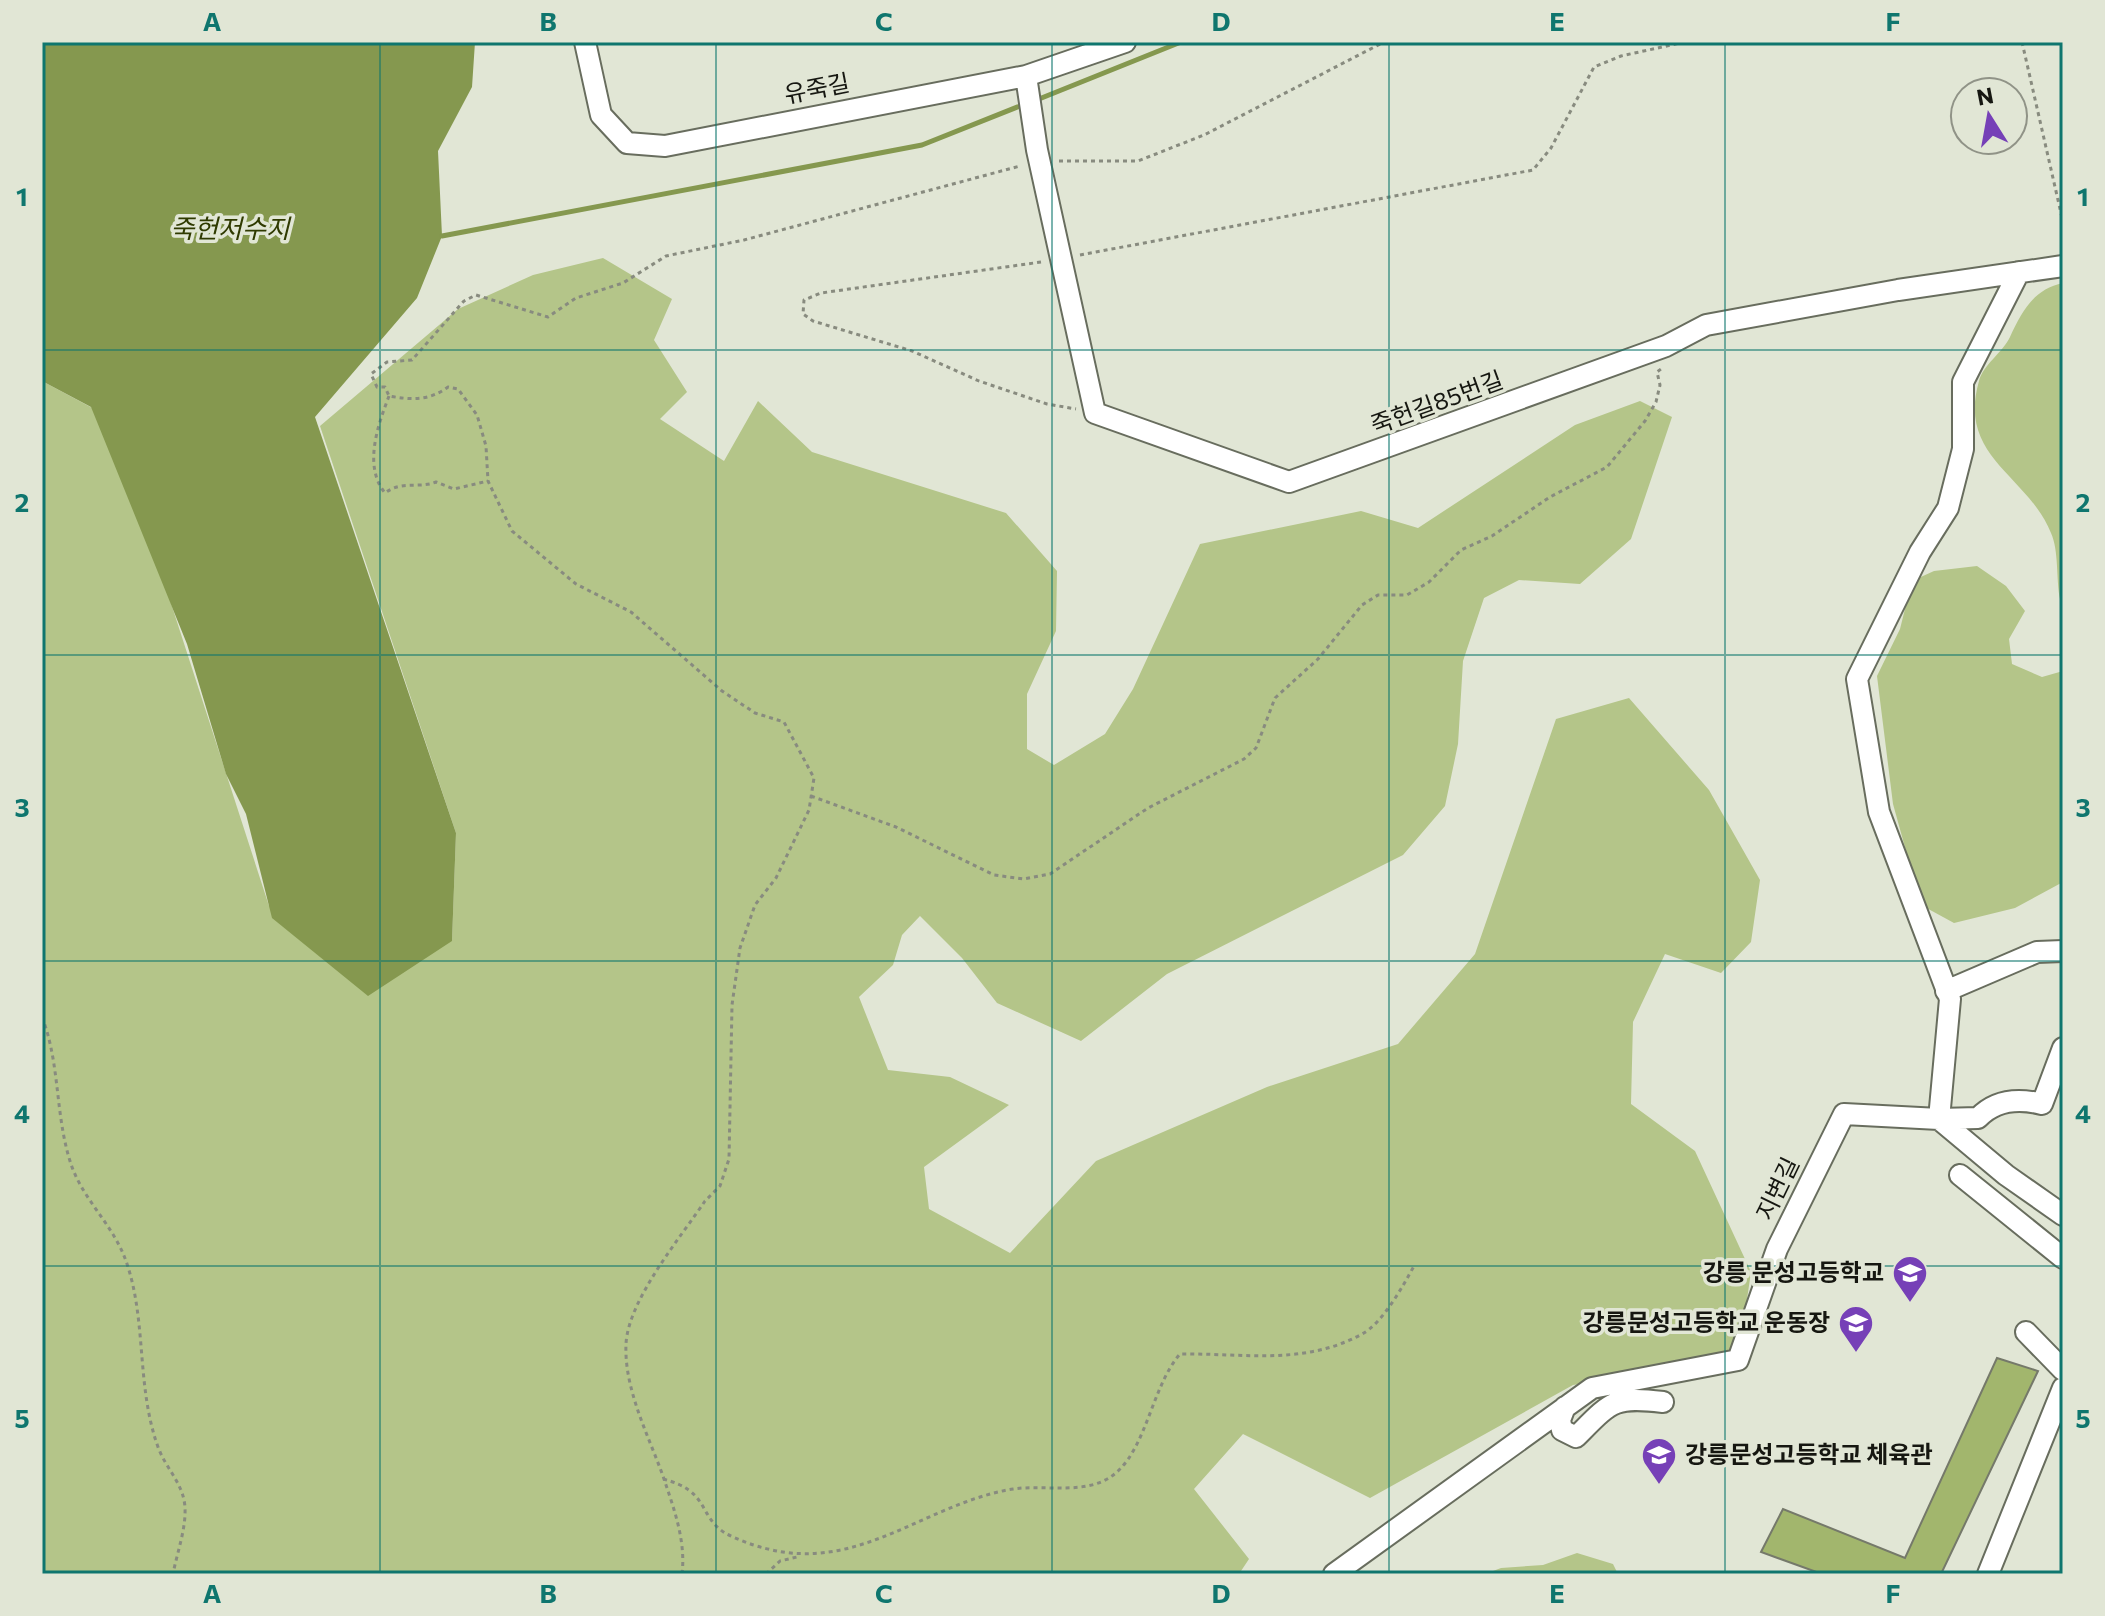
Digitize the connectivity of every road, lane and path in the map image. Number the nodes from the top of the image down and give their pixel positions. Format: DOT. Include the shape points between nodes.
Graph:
graph roads {
  1 [pos="585,42"];
  2 [pos="1125,42"];
  3 [pos="1685,42"];
  4 [pos="2022,42"];
  5 [pos="1026,76"];
  6 [pos="2063,222"];
  7 [pos="666,256"];
  8 [pos="1060,258"];
  9 [pos="2063,266"];
  10 [pos="2019,272"];
  11 [pos="1666,346"];
  12 [pos="389,396"];
  13 [pos="1095,413"];
  14 [pos="488,481"];
  15 [pos="811,796"];
  16 [pos="2063,951"];
  17 [pos="1946,991"];
  18 [pos="42,1017"];
  19 [pos="2063,1048"];
  20 [pos="1939,1119"];
  21 [pos="1960,1175"];
  22 [pos="2063,1215"];
  23 [pos="2063,1258"];
  24 [pos="1414,1266"];
  25 [pos="2026,1332"];
  26 [pos="2063,1370"];
  27 [pos="2063,1388"];
  28 [pos="1663,1402"];
  29 [pos="1565,1407"];
  30 [pos="663,1479"];
  31 [pos="801,1556"];
  32 [pos="173,1574"];
  33 [pos="682,1574"];
  34 [pos="766,1574"];
  35 [pos="1334,1574"];
  36 [pos="1988,1574"];
  1 -- 5 [label="street, 유죽길" via="601,115 627,143 665,146"];
  2 -- 5 [label="street, 유죽길"];
  3 -- 8 [label="path" via="1594,67 1551,148 1533,170"];
  4 -- 6 [label="path"];
  5 -- 8 [label="street"];
  7 -- 12 [label="path" via="623,283 576,298 548,317 476,295 464,301 412,360 387,362 371,374"];
  8 -- 13 [label="street"];
  8 -- 13 [label="path" via="821,293 804,300 803,314 912,351 979,381 1047,404"];
  9 -- 10 [label="street, 죽헌길85번길"];
  10 -- 11 [label="street, 죽헌길85번길" via="1706,325"];
  10 -- 17 [label="street" via="1963,382 1963,449 1948,508 1920,552 1857,679 1879,812"];
  11 -- 13 [label="street, 죽헌길85번길" via="1289,482"];
  11 -- 15 [label="path" via="1668,365 1657,372 1656,402 1607,467 1461,550 1429,582 1407,595 1378,595 1362,605 1318,659 1275,698 1256,748 1244,759 1148,808 1050,874 1024,879 994,875 896,827"];
  12 -- 14 [label="path" via="435,397 448,387 458,389 477,415"];
  12 -- 14 [label="path" via="373,458 385,493 414,482 454,489"];
  14 -- 15 [label="path" via="512,531 576,584 631,612 755,713 784,722 814,778"];
  15 -- 30 [label="path" via="776,878 755,905 740,948 732,1005 725,1172 633,1314 626,1343 640,1416"];
  16 -- 17 [label="street" via="2037,952"];
  17 -- 20 [label="street" via="1950,999"];
  18 -- 32 [label="path" via="54,1048 58,1110 69,1158 77,1184 126,1260 137,1305 144,1395 159,1449 183,1492 185,1512"];
  19 -- 20 [label="street" via="2042,1104 2006,1102 1989,1106 1978,1118"];
  20 -- 22 [label="street"];
  20 -- 29 [label="street, 지변길" via="1844,1114 1777,1249 1738,1360 1592,1388"];
  21 -- 23 [label="street"];
  24 -- 31 [label="path" via="1364,1334 1293,1356 1180,1354 1120,1470 1098,1486 992,1492 843,1551"];
  25 -- 26 [label="street"];
  27 -- 36 [label="street"];
  28 -- 29 [label="street" via="1634,1398 1609,1403 1576,1437 1562,1430"];
  29 -- 35 [label="street, 지변길"];
  30 -- 31 [label="path" via="693,1492 723,1532"];
  30 -- 33 [label="path" via="678,1522"];
  31 -- 34 [label="path" via="780,1561"];
}
